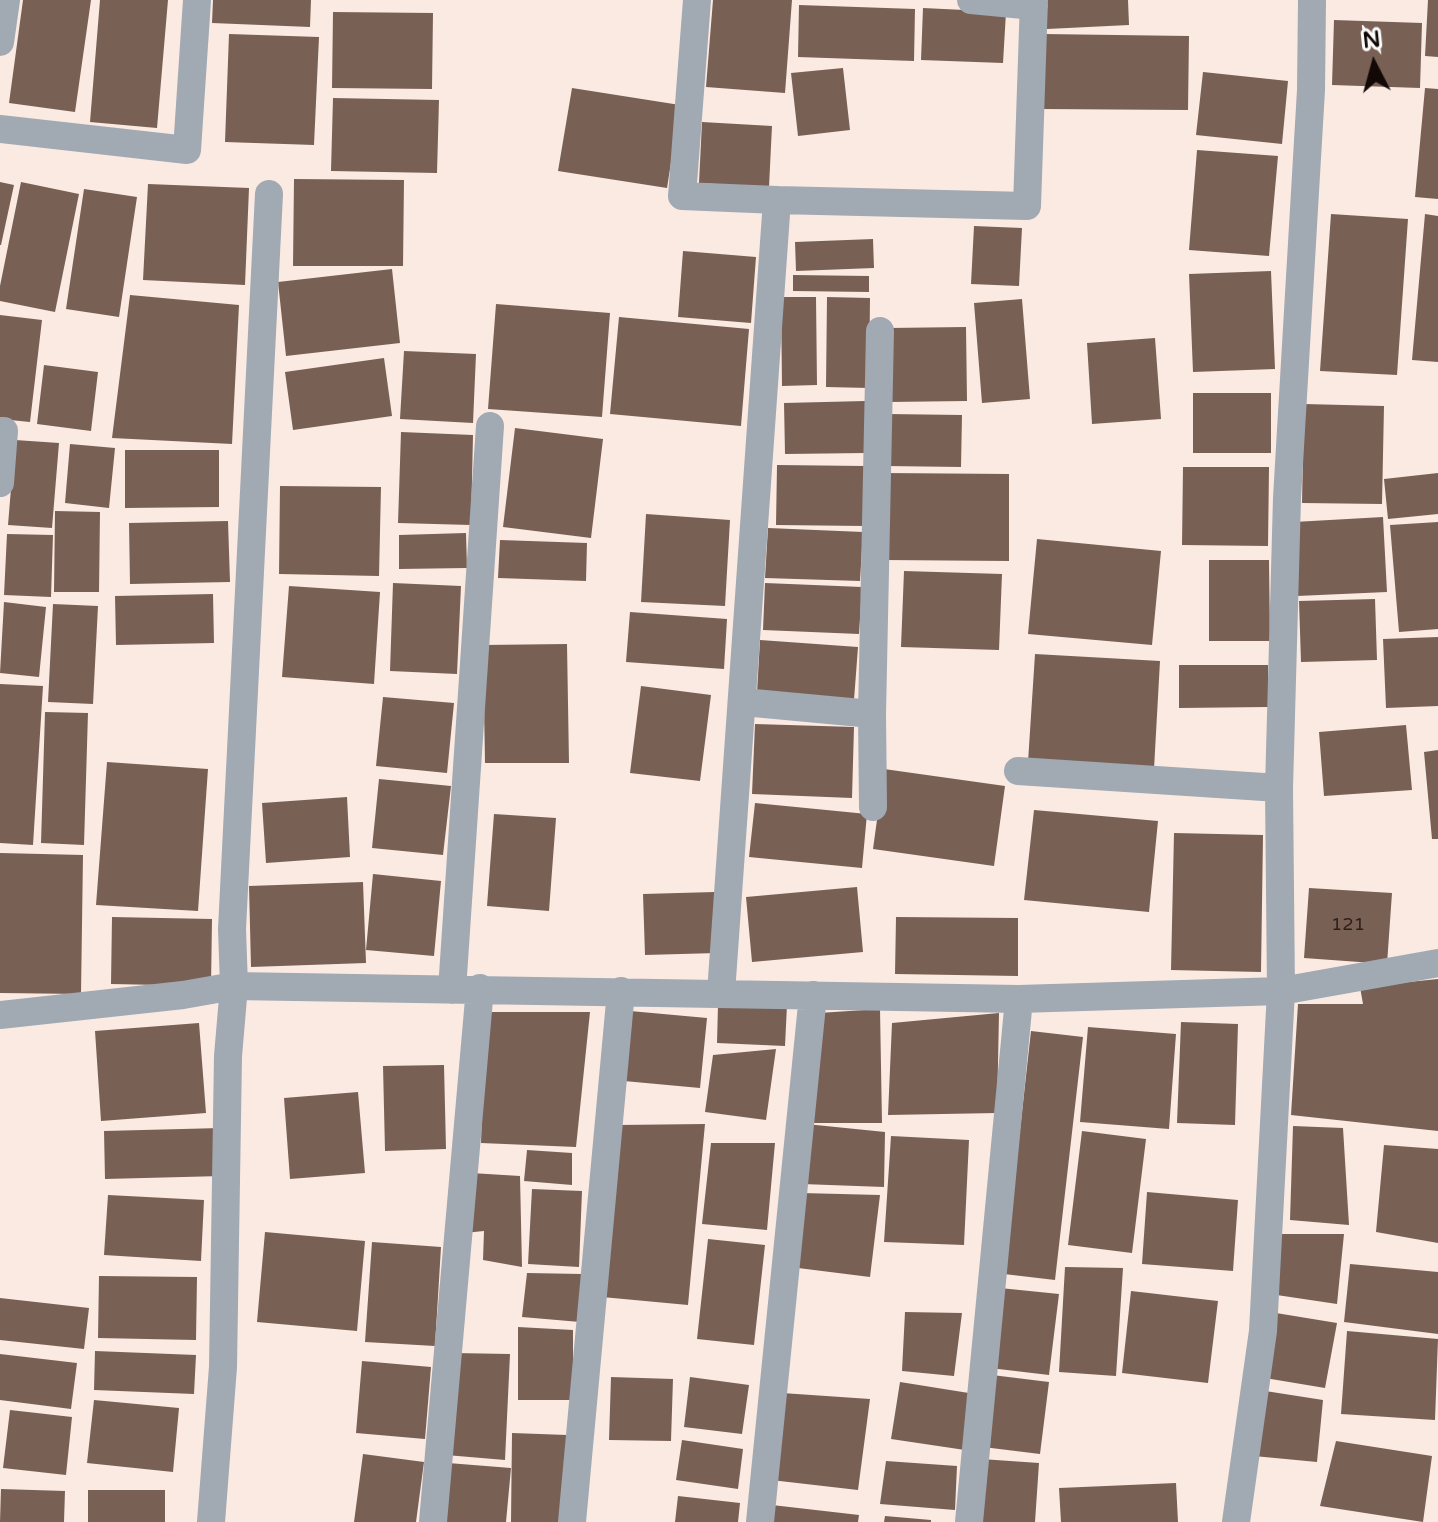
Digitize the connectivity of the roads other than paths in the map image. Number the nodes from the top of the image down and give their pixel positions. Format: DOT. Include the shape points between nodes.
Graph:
graph roads {
  1 [pos="6,0"];
  2 [pos="197,0"];
  3 [pos="697,0"];
  4 [pos="971,0"];
  5 [pos="1312,0"];
  6 [pos="1034,3"];
  7 [pos="0,42"];
  8 [pos="0,129"];
  9 [pos="269,194"];
  10 [pos="777,200"];
  11 [pos="880,331"];
  12 [pos="490,426"];
  13 [pos="0,431"];
  14 [pos="0,483"];
  15 [pos="743,702"];
  16 [pos="872,714"];
  17 [pos="1018,771"];
  18 [pos="1279,788"];
  19 [pos="873,807"];
  20 [pos="1438,963"];
  21 [pos="234,986"];
  22 [pos="466,989"];
  23 [pos="621,991"];
  24 [pos="1281,991"];
  25 [pos="721,993"];
  26 [pos="813,995"];
  27 [pos="1019,999"];
  28 [pos="0,1015"];
  29 [pos="211,1522"];
  30 [pos="433,1522"];
  31 [pos="572,1522"];
  32 [pos="760,1522"];
  33 [pos="969,1522"];
  34 [pos="1236,1522"];
  1 -- 7 [label="street"];
  2 -- 8 [label="street" via="187,150"];
  3 -- 10 [label="street" via="682,196"];
  4 -- 6 [label="street"];
  5 -- 18 [label="street" via="1287,498"];
  6 -- 10 [label="street" via="1027,206"];
  9 -- 21 [label="street" via="232,929"];
  10 -- 15 [label="street"];
  11 -- 16 [label="street"];
  12 -- 22 [label="street"];
  13 -- 14 [label="street"];
  15 -- 16 [label="street"];
  15 -- 25 [label="street"];
  16 -- 19 [label="street"];
  17 -- 18 [label="street"];
  18 -- 24 [label="street"];
  20 -- 24 [label="street"];
  21 -- 22 [label="street"];
  21 -- 28 [label="street"];
  21 -- 29 [label="street" via="223,1367"];
  22 -- 23 [label="street"];
  22 -- 30 [label="street"];
  23 -- 25 [label="street"];
  23 -- 31 [label="street"];
  24 -- 27 [label="street"];
  24 -- 34 [label="street" via="1263,1331"];
  25 -- 26 [label="street"];
  26 -- 27 [label="street"];
  26 -- 32 [label="street"];
  27 -- 33 [label="street"];
}
